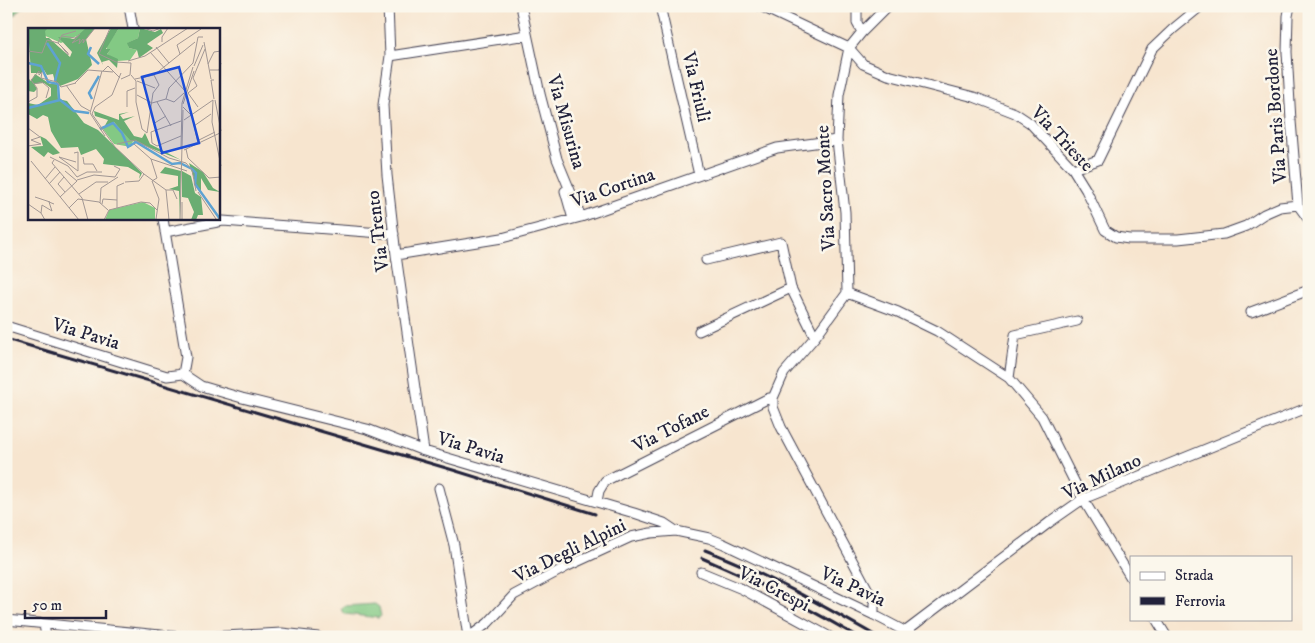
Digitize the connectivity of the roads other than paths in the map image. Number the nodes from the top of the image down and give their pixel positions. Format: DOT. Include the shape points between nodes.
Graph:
graph roads {
  1 [pos="130,6"];
  2 [pos="388,6"];
  3 [pos="521,6"];
  4 [pos="660,6"];
  5 [pos="760,6"];
  6 [pos="857,6"];
  7 [pos="888,6"];
  8 [pos="1202,6"];
  9 [pos="1289,11"];
  10 [pos="133,28"];
  11 [pos="862,32"];
  12 [pos="527,34"];
  13 [pos="849,48"];
  14 [pos="390,56"];
  15 [pos="837,140"];
  16 [pos="1073,169"];
  17 [pos="699,175"];
  18 [pos="1298,205"];
  19 [pos="577,218"];
  20 [pos="163,220"];
  21 [pos="1309,220"];
  22 [pos="165,232"];
  23 [pos="394,234"];
  24 [pos="396,255"];
  25 [pos="706,260"];
  26 [pos="791,288"];
  27 [pos="1309,290"];
  28 [pos="847,293"];
  29 [pos="1251,312"];
  30 [pos="1077,321"];
  31 [pos="6,326"];
  32 [pos="699,331"];
  33 [pos="815,337"];
  34 [pos="183,374"];
  35 [pos="1009,378"];
  36 [pos="773,398"];
  37 [pos="1309,407"];
  38 [pos="424,451"];
  39 [pos="439,488"];
  40 [pos="1083,499"];
  41 [pos="597,501"];
  42 [pos="676,531"];
  43 [pos="701,572"];
  44 [pos="1130,576"];
  45 [pos="874,614"];
  46 [pos="6,620"];
  47 [pos="1157,620"];
  48 [pos="44,624"];
  49 [pos="906,631"];
  50 [pos="301,635"];
  51 [pos="46,637"];
  52 [pos="181,637"];
  53 [pos="205,637"];
  54 [pos="318,637"];
  55 [pos="468,637"];
  56 [pos="830,637"];
  57 [pos="916,637"];
  58 [pos="1167,637"];
  1 -- 10 [label="street"];
  2 -- 14 [label="street, Via Trento"];
  3 -- 12 [label="street, Via Misurina"];
  4 -- 17 [label="street, Via Friuli"];
  5 -- 13 [label="street, Via Trieste"];
  6 -- 11 [label="street" via="857,23"];
  7 -- 11 [label="street, Via Sacro Monte"];
  8 -- 16 [label="street" via="1173,28 1152,50 1098,160"];
  9 -- 18 [label="street, Via Paris Bordone" via="1288,82"];
  11 -- 13 [label="street, Via Sacro Monte"];
  12 -- 14 [label="street"];
  12 -- 19 [label="street, Via Misurina" via="557,159"];
  13 -- 15 [label="street, Via Sacro Monte" via="839,95"];
  13 -- 16 [label="street, Via Trieste" via="864,64 888,75 974,98 1015,113 1030,123"];
  14 -- 23 [label="street, Via Trento" via="383,105"];
  15 -- 17 [label="street, Via Cortina" via="777,148"];
  15 -- 28 [label="street, Via Sacro Monte" via="846,212"];
  16 -- 18 [label="street, Via Trieste" via="1105,230 1116,237 1128,239 1178,239 1224,234 1280,207"];
  17 -- 19 [label="street, Via Cortina"];
  18 -- 21 [label="street, Via Paris Bordone"];
  19 -- 24 [label="street, Via Cortina" via="502,238"];
  20 -- 22 [label="street"];
  22 -- 23 [label="street" via="223,221"];
  22 -- 34 [label="street" via="186,357"];
  23 -- 24 [label="street, Via Trento"];
  24 -- 38 [label="street, Via Trento"];
  25 -- 26 [label="street" via="781,242"];
  26 -- 32 [label="street"];
  26 -- 33 [label="street"];
  27 -- 29 [label="street"];
  28 -- 33 [label="street"];
  28 -- 35 [label="street" via="937,331"];
  30 -- 35 [label="street" via="1015,335"];
  31 -- 34 [label="street, Via Pavia" via="167,376"];
  33 -- 36 [label="street" via="784,373"];
  34 -- 38 [label="street, Via Pavia" via="201,386 367,429"];
  35 -- 40 [label="street" via="1042,417"];
  36 -- 41 [label="street, Via Tofane" via="605,481"];
  36 -- 45 [label="street" via="781,427 874,601"];
  37 -- 40 [label="street, Via Milano"];
  38 -- 41 [label="street, Via Pavia"];
  39 -- 55 [label="street" via="454,545"];
  40 -- 44 [label="street"];
  40 -- 49 [label="street, Via Milano"];
  41 -- 42 [label="street, Via Pavia" via="664,523"];
  42 -- 45 [label="street, Via Pavia" via="709,538"];
  42 -- 55 [label="street, Via Degli Alpini" via="631,537 568,566 514,595"];
  43 -- 56 [label="street, Via Crespi" via="742,589"];
  45 -- 49 [label="street, Via Pavia"];
  46 -- 48 [label="street"];
  47 -- 58 [label="street"];
  48 -- 51 [label="street"];
  48 -- 52 [label="street"];
  49 -- 57 [label="street, Via Pavia"];
  50 -- 53 [label="street"];
  50 -- 54 [label="street"];
}
